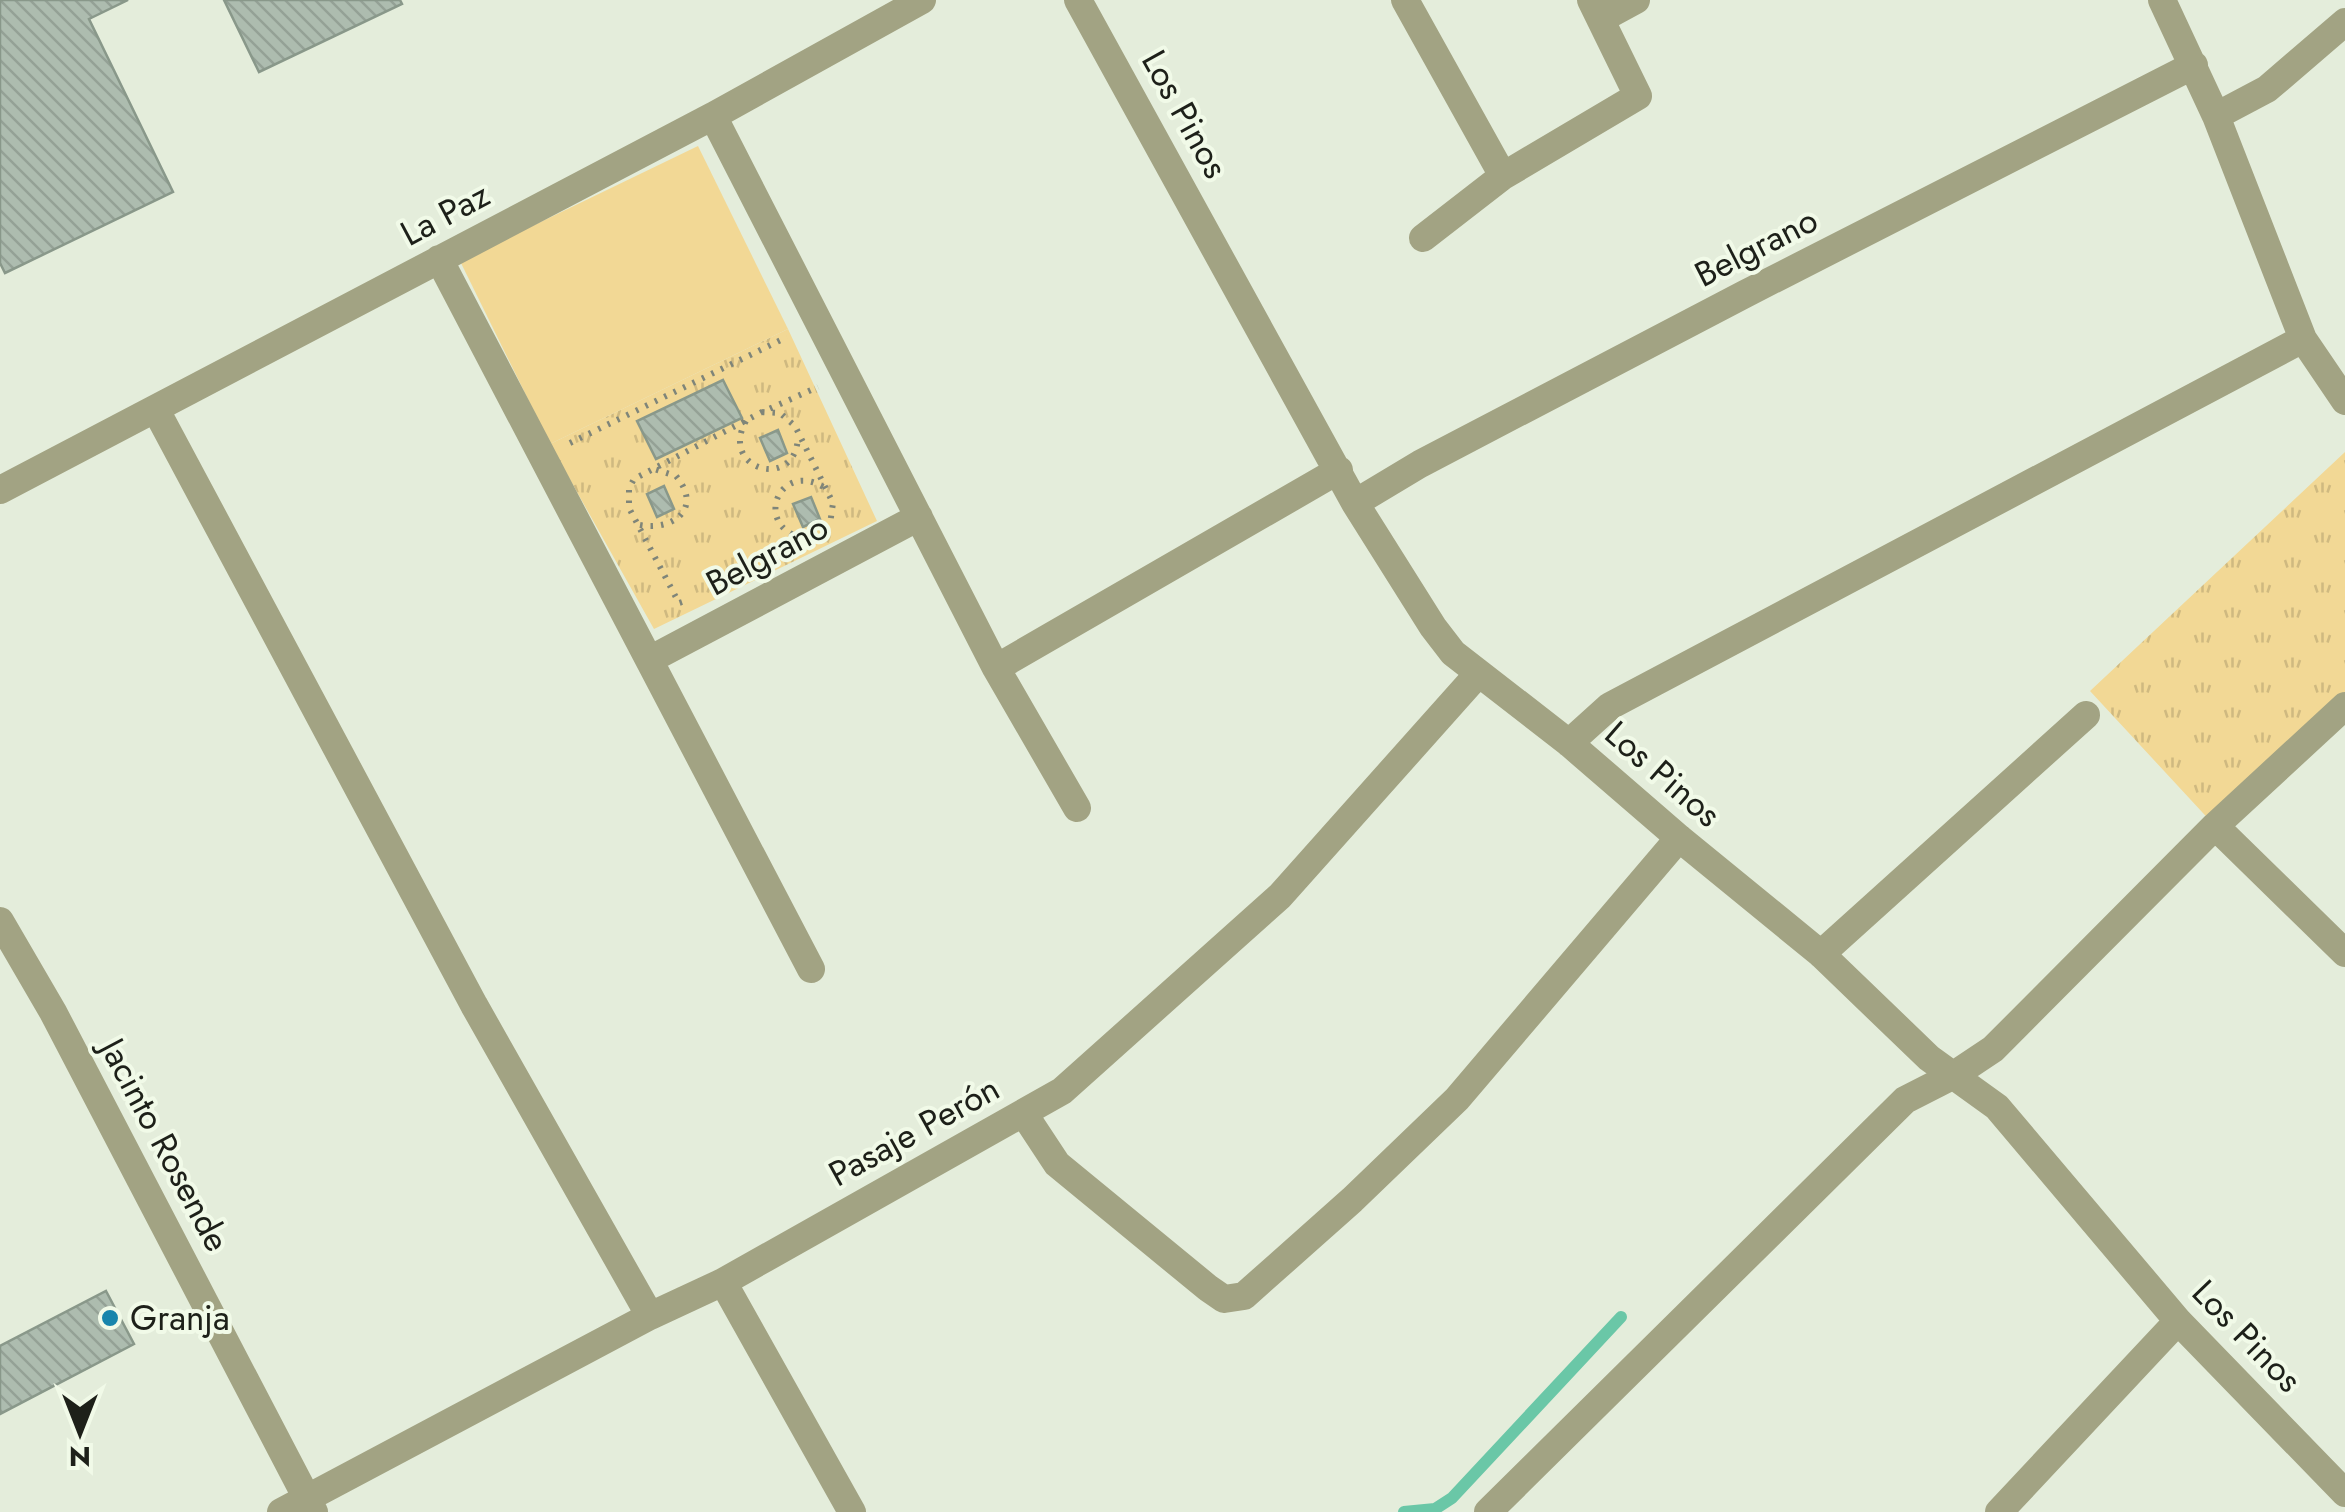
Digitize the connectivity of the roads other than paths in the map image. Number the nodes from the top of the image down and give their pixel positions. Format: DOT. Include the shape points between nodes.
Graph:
graph roads {
  1 [pos="922,0"];
  2 [pos="1078,0"];
  3 [pos="1406,0"];
  4 [pos="1636,0"];
  5 [pos="2162,0"];
  6 [pos="1596,9"];
  7 [pos="2345,22"];
  8 [pos="2194,65"];
  9 [pos="713,116"];
  10 [pos="2216,116"];
  11 [pos="1503,176"];
  12 [pos="1423,238"];
  13 [pos="439,259"];
  14 [pos="2303,339"];
  15 [pos="2345,401"];
  16 [pos="156,410"];
  17 [pos="1339,470"];
  18 [pos="0,490"];
  19 [pos="1355,503"];
  20 [pos="919,516"];
  21 [pos="651,659"];
  22 [pos="996,668"];
  23 [pos="1478,674"];
  24 [pos="2345,706"];
  25 [pos="2086,715"];
  26 [pos="1570,743"];
  27 [pos="1077,808"];
  28 [pos="2215,826"];
  29 [pos="1678,838"];
  30 [pos="0,921"];
  31 [pos="2345,953"];
  32 [pos="1821,954"];
  33 [pos="811,969"];
  34 [pos="1954,1075"];
  35 [pos="1024,1114"];
  36 [pos="723,1282"];
  37 [pos="650,1316"];
  38 [pos="2178,1321"];
  39 [pos="2345,1493"];
  40 [pos="311,1505"];
  41 [pos="281,1512"];
  42 [pos="852,1512"];
  43 [pos="1488,1512"];
  44 [pos="1999,1512"];
  1 -- 9 [label="street, La Paz"];
  2 -- 17 [label="street, Los Pinos"];
  3 -- 11 [label="street"];
  4 -- 6 [label="street"];
  5 -- 8 [label="street"];
  6 -- 11 [label="street" via="1638,96"];
  7 -- 10 [label="street" via="2268,89"];
  8 -- 10 [label="street"];
  8 -- 19 [label="street, Belgrano"];
  9 -- 13 [label="street, La Paz"];
  9 -- 20 [label="street"];
  10 -- 14 [label="street"];
  11 -- 12 [label="street"];
  13 -- 16 [label="street, La Paz"];
  13 -- 21 [label="street"];
  14 -- 15 [label="street"];
  14 -- 26 [label="street" via="1610,706"];
  16 -- 18 [label="street, La Paz"];
  16 -- 37 [label="street" via="474,1006"];
  17 -- 19 [label="street, Los Pinos"];
  17 -- 22 [label="street"];
  19 -- 23 [label="street, Los Pinos" via="1433,628"];
  20 -- 21 [label="street, Belgrano"];
  20 -- 22 [label="street"];
  21 -- 33 [label="street"];
  22 -- 27 [label="street"];
  23 -- 26 [label="street, Los Pinos"];
  23 -- 35 [label="street, Pasaje Perón" via="1280,896 1092,1067"];
  24 -- 28 [label="street"];
  25 -- 32 [label="street"];
  26 -- 29 [label="street, Los Pinos"];
  28 -- 31 [label="street"];
  28 -- 34 [label="street" via="1993,1050"];
  29 -- 32 [label="street, Los Pinos"];
  29 -- 35 [label="street" via="1458,1099 1244,1296 1224,1300 1057,1164"];
  30 -- 40 [label="street, Jacinto Rosende"];
  32 -- 34 [label="street, Los Pinos"];
  34 -- 38 [label="street, Los Pinos" via="1998,1107"];
  34 -- 43 [label="street" via="1905,1100"];
  35 -- 36 [label="street, Pasaje Perón"];
  36 -- 37 [label="street, Pasaje Perón"];
  36 -- 42 [label="street"];
  37 -- 40 [label="street, Pasaje Perón"];
  38 -- 39 [label="street, Los Pinos"];
  38 -- 44 [label="street"];
  40 -- 41 [label="street, Pasaje Perón"];
}
